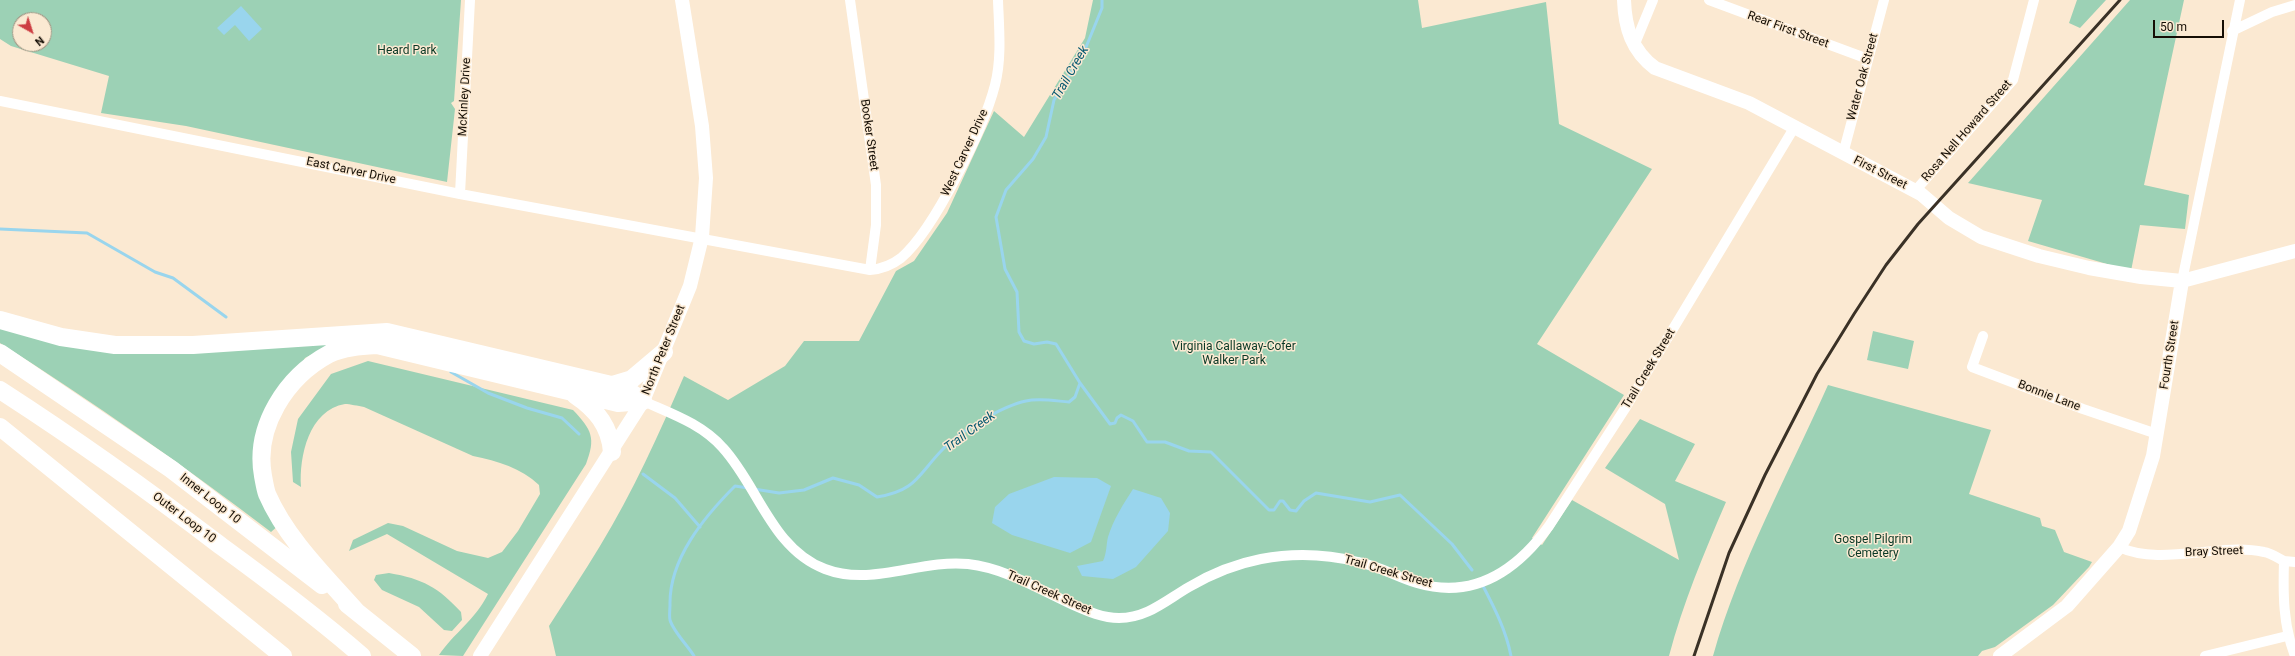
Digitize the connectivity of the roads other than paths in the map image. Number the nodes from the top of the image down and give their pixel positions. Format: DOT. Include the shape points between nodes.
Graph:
graph roads {
  1 [pos="470,0"];
  2 [pos="682,0"];
  3 [pos="850,0"];
  4 [pos="998,0"];
  5 [pos="1624,0"];
  6 [pos="1653,0"];
  7 [pos="1709,0"];
  8 [pos="1884,0"];
  9 [pos="2034,0"];
  10 [pos="2240,0"];
  11 [pos="2295,5"];
  12 [pos="2232,31"];
  13 [pos="1634,46"];
  14 [pos="1868,59"];
  15 [pos="0,101"];
  16 [pos="1794,128"];
  17 [pos="1843,154"];
  18 [pos="1918,193"];
  19 [pos="460,194"];
  20 [pos="702,237"];
  21 [pos="2295,252"];
  22 [pos="870,270"];
  23 [pos="2182,281"];
  24 [pos="0,320"];
  25 [pos="1983,336"];
  26 [pos="664,352"];
  27 [pos="0,353"];
  28 [pos="612,385"];
  29 [pos="0,390"];
  30 [pos="569,391"];
  31 [pos="643,401"];
  32 [pos="0,427"];
  33 [pos="2157,434"];
  34 [pos="612,452"];
  35 [pos="2119,547"];
  36 [pos="2284,561"];
  37 [pos="2295,562"];
  38 [pos="356,611"];
  39 [pos="2287,636"];
  40 [pos="283,656"];
  41 [pos="362,656"];
  42 [pos="412,656"];
  43 [pos="480,656"];
  44 [pos="2000,656"];
  45 [pos="2205,656"];
  46 [pos="2295,656"];
  1 -- 19 [label="street, McKinley Drive"];
  2 -- 20 [label="street, North Peter Street" via="702,126 706,198"];
  3 -- 22 [label="street, Booker Street" via="876,184 876,225"];
  4 -- 22 [label="street, West Carver Drive" via="1000,42 995,85 965,159 937,209 902,257 894,263"];
  5 -- 13 [label="street, First Street" via="1628,30"];
  6 -- 13 [label="street"];
  7 -- 14 [label="street, Rear First Street"];
  8 -- 14 [label="street, Water Oak Street"];
  9 -- 18 [label="street, Rosa Nell Howard Street" via="2013,80"];
  10 -- 12 [label="street, Fourth Street"];
  11 -- 12 [label="street" via="2272,12"];
  12 -- 23 [label="street, Fourth Street"];
  13 -- 16 [label="street, First Street" via="1645,60 1656,68 1743,101"];
  14 -- 17 [label="street, Water Oak Street"];
  15 -- 19 [label="street, East Carver Drive"];
  16 -- 17 [label="street, First Street"];
  16 -- 31 [label="street, Trail Creek Street" via="1626,407 1549,526 1521,560 1488,580 1461,586 1432,586 1331,556 1279,556 1223,570 1146,613 1119,618 1090,612 1014,577 990,568 968,564 923,566 868,576 848,575 825,569 800,555 785,540 721,445 699,427"];
  17 -- 18 [label="street, First Street"];
  18 -- 23 [label="street, First Street" via="1949,218 1981,237 2039,256 2104,271"];
  19 -- 20 [label="street, East Carver Drive"];
  20 -- 22 [label="street, West Carver Drive"];
  20 -- 26 [label="street, North Peter Street" via="687,293"];
  21 -- 23 [label="street"];
  23 -- 33 [label="street, Fourth Street"];
  24 -- 28 [label="highway" via="61,337 115,344 193,345 387,332"];
  25 -- 33 [label="street, Bonnie Lane" via="1972,367"];
  26 -- 28 [label="highway" via="632,379"];
  26 -- 31 [label="street, North Peter Street"];
  27 -- 38 [label="highway, Inner Loop 10" via="171,469"];
  28 -- 31 [label="highway" via="624,388"];
  29 -- 41 [label="highway, Outer Loop 10" via="78,440 157,498 323,622"];
  30 -- 31 [label="highway" via="618,403"];
  30 -- 34 [label="highway" via="588,404 602,419 611,438"];
  30 -- 38 [label="highway" via="377,345 356,346 330,354 302,373 282,394 267,426 261,460 266,493 287,528 314,564"];
  31 -- 34 [label="street, North Peter Street"];
  32 -- 40 [label="highway"];
  33 -- 35 [label="street, Fourth Street" via="2136,513"];
  34 -- 43 [label="street, North Peter Street"];
  35 -- 36 [label="street, Bray Street" via="2130,552 2155,555 2231,549 2265,552"];
  35 -- 44 [label="street, Fourth Street" via="2067,606"];
  36 -- 37 [label="street"];
  36 -- 39 [label="street" via="2283,595"];
  38 -- 42 [label="highway, Inner Loop 10"];
  39 -- 45 [label="street"];
  39 -- 46 [label="street"];
}
